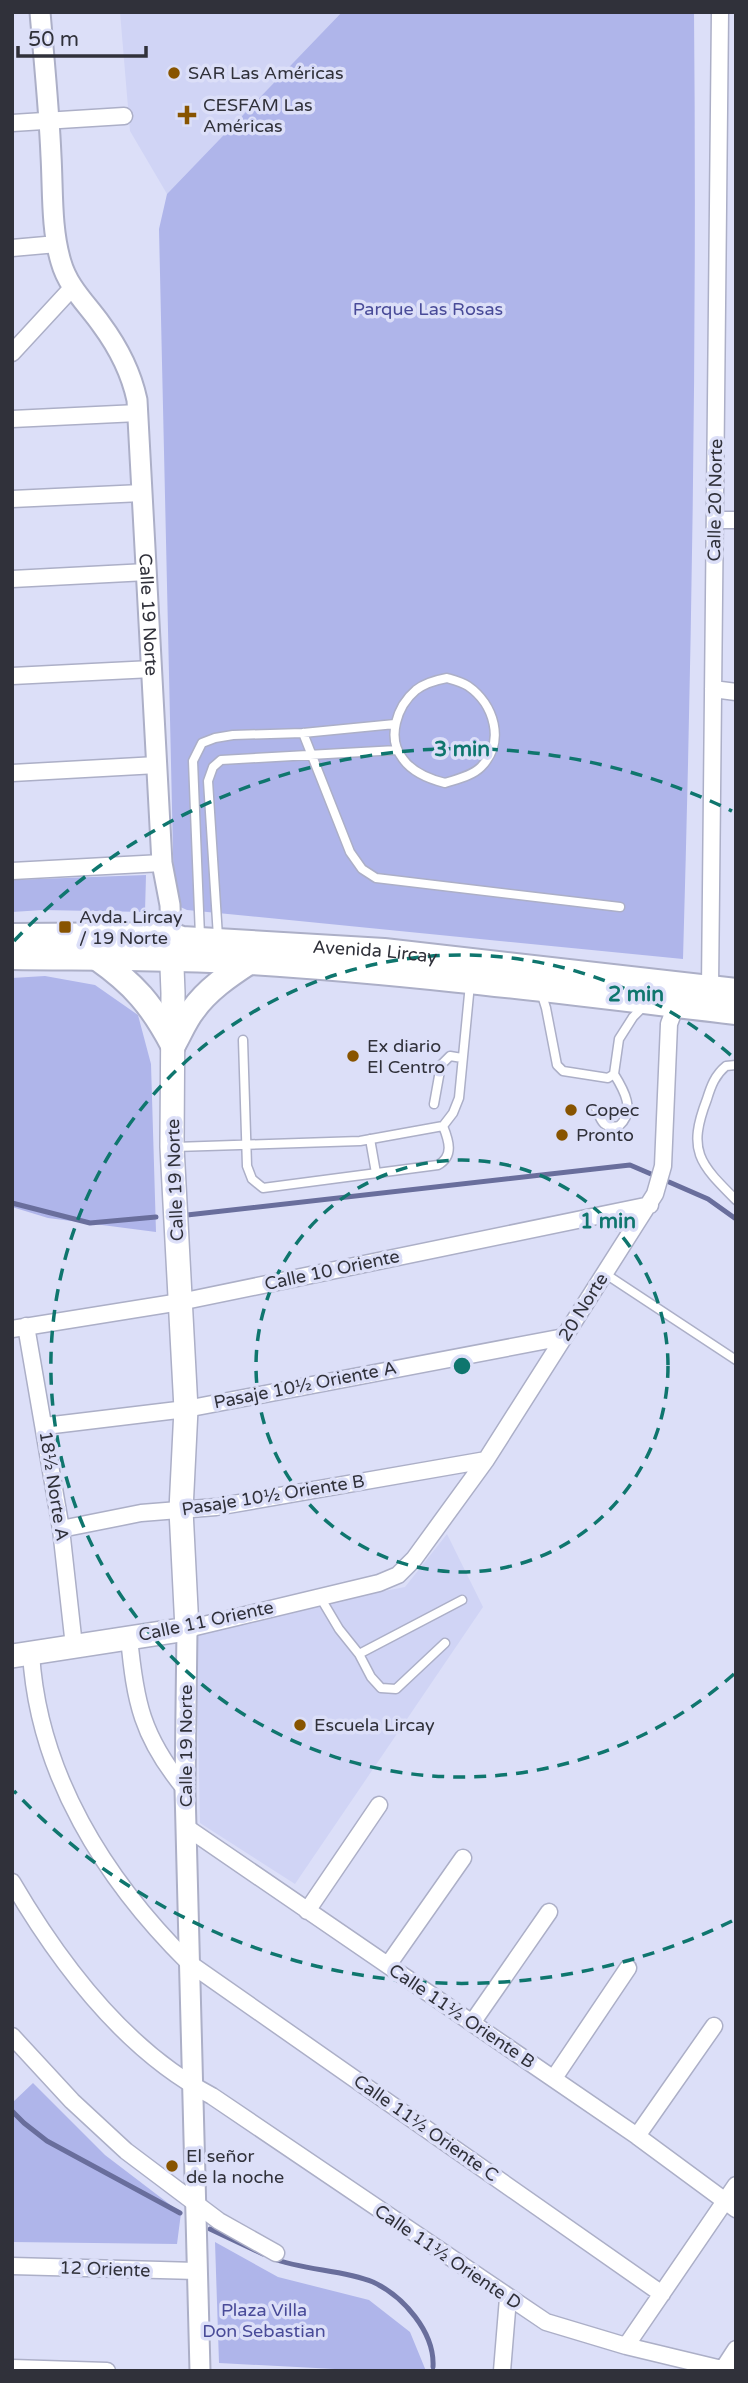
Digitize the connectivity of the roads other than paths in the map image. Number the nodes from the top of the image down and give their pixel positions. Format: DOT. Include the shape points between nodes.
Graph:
graph roads {
  1 [pos="40,12"];
  2 [pos="720,12"];
  3 [pos="124,116"];
  4 [pos="50,121"];
  5 [pos="12,124"];
  6 [pos="57,244"];
  7 [pos="12,248"];
  8 [pos="72,288"];
  9 [pos="12,353"];
  10 [pos="138,414"];
  11 [pos="12,419"];
  12 [pos="142,493"];
  13 [pos="12,499"];
  14 [pos="715,520"];
  15 [pos="736,520"];
  16 [pos="147,572"];
  17 [pos="12,579"];
  18 [pos="152,669"];
  19 [pos="12,676"];
  20 [pos="713,689"];
  21 [pos="736,692"];
  22 [pos="395,724"];
  23 [pos="303,733"];
  24 [pos="397,750"];
  25 [pos="312,754"];
  26 [pos="157,765"];
  27 [pos="12,773"];
  28 [pos="162,863"];
  29 [pos="12,871"];
  30 [pos="620,906"];
  31 [pos="12,936"];
  32 [pos="209,940"];
  33 [pos="171,947"];
  34 [pos="12,957"];
  35 [pos="97,958"];
  36 [pos="248,962"];
  37 [pos="470,981"];
  38 [pos="540,989"];
  39 [pos="710,989"];
  40 [pos="736,991"];
  41 [pos="648,1002"];
  42 [pos="676,1005"];
  43 [pos="736,1012"];
  44 [pos="243,1040"];
  45 [pos="173,1045"];
  46 [pos="462,1058"];
  47 [pos="736,1065"];
  48 [pos="614,1074"];
  49 [pos="434,1104"];
  50 [pos="596,1108"];
  51 [pos="443,1126"];
  52 [pos="370,1139"];
  53 [pos="246,1146"];
  54 [pos="172,1147"];
  55 [pos="376,1173"];
  56 [pos="736,1200"];
  57 [pos="650,1205"];
  58 [pos="604,1273"];
  59 [pos="180,1302"];
  60 [pos="19,1328"];
  61 [pos="564,1337"];
  62 [pos="736,1360"];
  63 [pos="186,1409"];
  64 [pos="45,1426"];
  65 [pos="486,1460"];
  66 [pos="181,1510"];
  67 [pos="61,1529"];
  68 [pos="397,1575"];
  69 [pos="320,1597"];
  70 [pos="462,1600"];
  71 [pos="187,1629"];
  72 [pos="130,1637"];
  73 [pos="445,1643"];
  74 [pos="74,1646"];
  75 [pos="359,1654"];
  76 [pos="22,1655"];
  77 [pos="185,1789"];
  78 [pos="379,1805"];
  79 [pos="186,1827"];
  80 [pos="463,1857"];
  81 [pos="12,1882"];
  82 [pos="307,1911"];
  83 [pos="549,1912"];
  84 [pos="189,1963"];
  85 [pos="388,1965"];
  86 [pos="628,1968"];
  87 [pos="472,2023"];
  88 [pos="714,2026"];
  89 [pos="12,2036"];
  90 [pos="554,2078"];
  91 [pos="192,2085"];
  92 [pos="637,2136"];
  93 [pos="736,2185"];
  94 [pos="196,2205"];
  95 [pos="730,2205"];
  96 [pos="276,2253"];
  97 [pos="12,2266"];
  98 [pos="197,2271"];
  99 [pos="662,2294"];
  100 [pos="508,2298"];
  101 [pos="626,2346"];
  102 [pos="736,2349"];
  103 [pos="12,2368"];
  104 [pos="726,2370"];
  105 [pos="107,2371"];
  106 [pos="200,2371"];
  107 [pos="502,2371"];
  1 -- 4 [label="street, Calle 19 Norte"];
  2 -- 14 [label="street, Calle 20 Norte"];
  3 -- 4 [label="street"];
  4 -- 5 [label="street"];
  4 -- 6 [label="street, Calle 19 Norte"];
  6 -- 7 [label="street"];
  6 -- 8 [label="street, Calle 19 Norte"];
  8 -- 9 [label="street"];
  8 -- 10 [label="street, Calle 19 Norte" via="120,354 134,387"];
  10 -- 11 [label="street"];
  10 -- 12 [label="street, Calle 19 Norte"];
  12 -- 13 [label="street"];
  12 -- 16 [label="street, Calle 19 Norte"];
  14 -- 15 [label="street"];
  14 -- 20 [label="street, Calle 20 Norte"];
  16 -- 17 [label="street"];
  16 -- 18 [label="street, Calle 19 Norte"];
  18 -- 19 [label="street"];
  18 -- 26 [label="street, Calle 19 Norte"];
  20 -- 21 [label="street"];
  20 -- 39 [label="street, Calle 20 Norte"];
  22 -- 23 [label="lane"];
  22 -- 24 [label="lane"];
  22 -- 24 [label="lane" via="416,690 447,678 466,684 484,700 495,723 493,749 480,768 445,783 413,769"];
  23 -- 25 [label="lane"];
  23 -- 32 [label="lane" via="233,735 202,743 197,751 193,761"];
  24 -- 25 [label="lane"];
  25 -- 30 [label="lane" via="350,852 362,869 376,878"];
  25 -- 32 [label="lane" via="221,760 213,767 208,781"];
  26 -- 27 [label="street"];
  26 -- 28 [label="street, Calle 19 Norte"];
  28 -- 29 [label="street"];
  28 -- 33 [label="street, Calle 19 Norte"];
  31 -- 33 [label="main road, Avenida Lircay"];
  32 -- 33 [label="main road, Avenida Lircay" via="182,939"];
  32 -- 39 [label="main road, Avenida Lircay" via="384,950"];
  33 -- 35 [label="main road, Avenida Lircay"];
  33 -- 36 [label="main road, Avenida Lircay"];
  33 -- 45 [label="main road, Calle 19 Norte"];
  34 -- 35 [label="main road, Avenida Lircay"];
  35 -- 45 [label="main road" via="147,1000"];
  36 -- 37 [label="main road, Avenida Lircay"];
  36 -- 45 [label="main road" via="201,1000"];
  37 -- 38 [label="main road, Avenida Lircay"];
  37 -- 46 [label="lane"];
  38 -- 41 [label="main road, Avenida Lircay"];
  38 -- 48 [label="lane" via="557,1065 563,1071 599,1080"];
  39 -- 40 [label="main road, Avenida Lircay"];
  41 -- 42 [label="main road, Avenida Lircay"];
  41 -- 48 [label="lane" via="619,1039"];
  42 -- 43 [label="main road, Avenida Lircay"];
  42 -- 57 [label="street, 20 Norte" via="669,1024 663,1166"];
  44 -- 53 [label="lane"];
  45 -- 54 [label="main road, Calle 19 Norte"];
  46 -- 49 [label="lane" via="445,1059"];
  46 -- 51 [label="lane" via="459,1098"];
  47 -- 56 [label="lane" via="726,1066 713,1081 697,1125 698,1153 704,1165"];
  48 -- 50 [label="lane" via="628,1108 625,1119 619,1126 606,1127"];
  51 -- 52 [label="lane"];
  51 -- 55 [label="lane" via="449,1141 445,1161"];
  52 -- 53 [label="lane"];
  52 -- 55 [label="lane"];
  53 -- 54 [label="lane"];
  53 -- 55 [label="lane" via="247,1166 262,1188"];
  54 -- 59 [label="main road, Calle 19 Norte"];
  57 -- 58 [label="street, 20 Norte"];
  57 -- 59 [label="street, Calle 10 Oriente"];
  58 -- 61 [label="street, 20 Norte"];
  58 -- 62 [label="lane"];
  59 -- 60 [label="street, Calle 10 Oriente"];
  59 -- 63 [label="main road, Calle 19 Norte"];
  60 -- 64 [label="street, 18½ Norte A"];
  61 -- 63 [label="street, Pasaje 10½ Oriente A"];
  61 -- 65 [label="street, 20 Norte"];
  63 -- 64 [label="street, Pasaje 10½ Oriente A"];
  63 -- 66 [label="main road, Calle 19 Norte"];
  64 -- 67 [label="street, 18½ Norte A"];
  65 -- 66 [label="street, Pasaje 10½ Oriente B"];
  65 -- 68 [label="street, 20 Norte" via="414,1559"];
  66 -- 67 [label="street, Pasaje 10½ Oriente B"];
  66 -- 71 [label="main road, Calle 19 Norte"];
  67 -- 74 [label="street, 18½ Norte A"];
  68 -- 69 [label="street, Calle 11 Oriente"];
  69 -- 71 [label="street, Calle 11 Oriente"];
  69 -- 75 [label="lane"];
  70 -- 75 [label="lane"];
  71 -- 72 [label="main road, Calle 11 Oriente"];
  71 -- 77 [label="street, Calle 19 Norte"];
  72 -- 74 [label="main road, Calle 11 Oriente"];
  72 -- 77 [label="street" via="134,1685 144,1722 161,1758"];
  73 -- 75 [label="lane" via="397,1689 382,1688"];
  74 -- 76 [label="main road, Calle 11 Oriente"];
  76 -- 84 [label="street, Calle 11½ Oriente C" via="32,1672 43,1730 60,1779 94,1846 154,1927"];
  77 -- 79 [label="street, Calle 19 Norte"];
  78 -- 82 [label="street"];
  79 -- 82 [label="street, Calle 11½ Oriente B"];
  79 -- 84 [label="street, Calle 19 Norte"];
  80 -- 85 [label="street"];
  81 -- 91 [label="street, Calle 11½ Oriente D" via="52,1944 114,2020 159,2064"];
  82 -- 85 [label="street, Calle 11½ Oriente B"];
  83 -- 87 [label="street"];
  84 -- 91 [label="street, Calle 19 Norte"];
  84 -- 99 [label="street, Calle 11½ Oriente C"];
  85 -- 87 [label="street, Calle 11½ Oriente B"];
  86 -- 90 [label="street"];
  87 -- 90 [label="street, Calle 11½ Oriente B"];
  88 -- 92 [label="street"];
  89 -- 94 [label="street" via="96,2125"];
  90 -- 92 [label="street, Calle 11½ Oriente B"];
  91 -- 94 [label="street, Calle 19 Norte"];
  91 -- 100 [label="street, Calle 11½ Oriente D"];
  92 -- 95 [label="street, Calle 11½ Oriente B"];
  93 -- 95 [label="street"];
  94 -- 96 [label="street"];
  94 -- 98 [label="street, Calle 19 Norte"];
  95 -- 99 [label="street"];
  97 -- 98 [label="street, 12 Oriente"];
  98 -- 106 [label="street, Calle 19 Norte"];
  99 -- 101 [label="street"];
  100 -- 101 [label="street, Calle 11½ Oriente D" via="547,2322"];
  100 -- 107 [label="street"];
  101 -- 104 [label="street, Calle 11½ Oriente D"];
  102 -- 104 [label="street"];
  103 -- 105 [label="street"];
}
